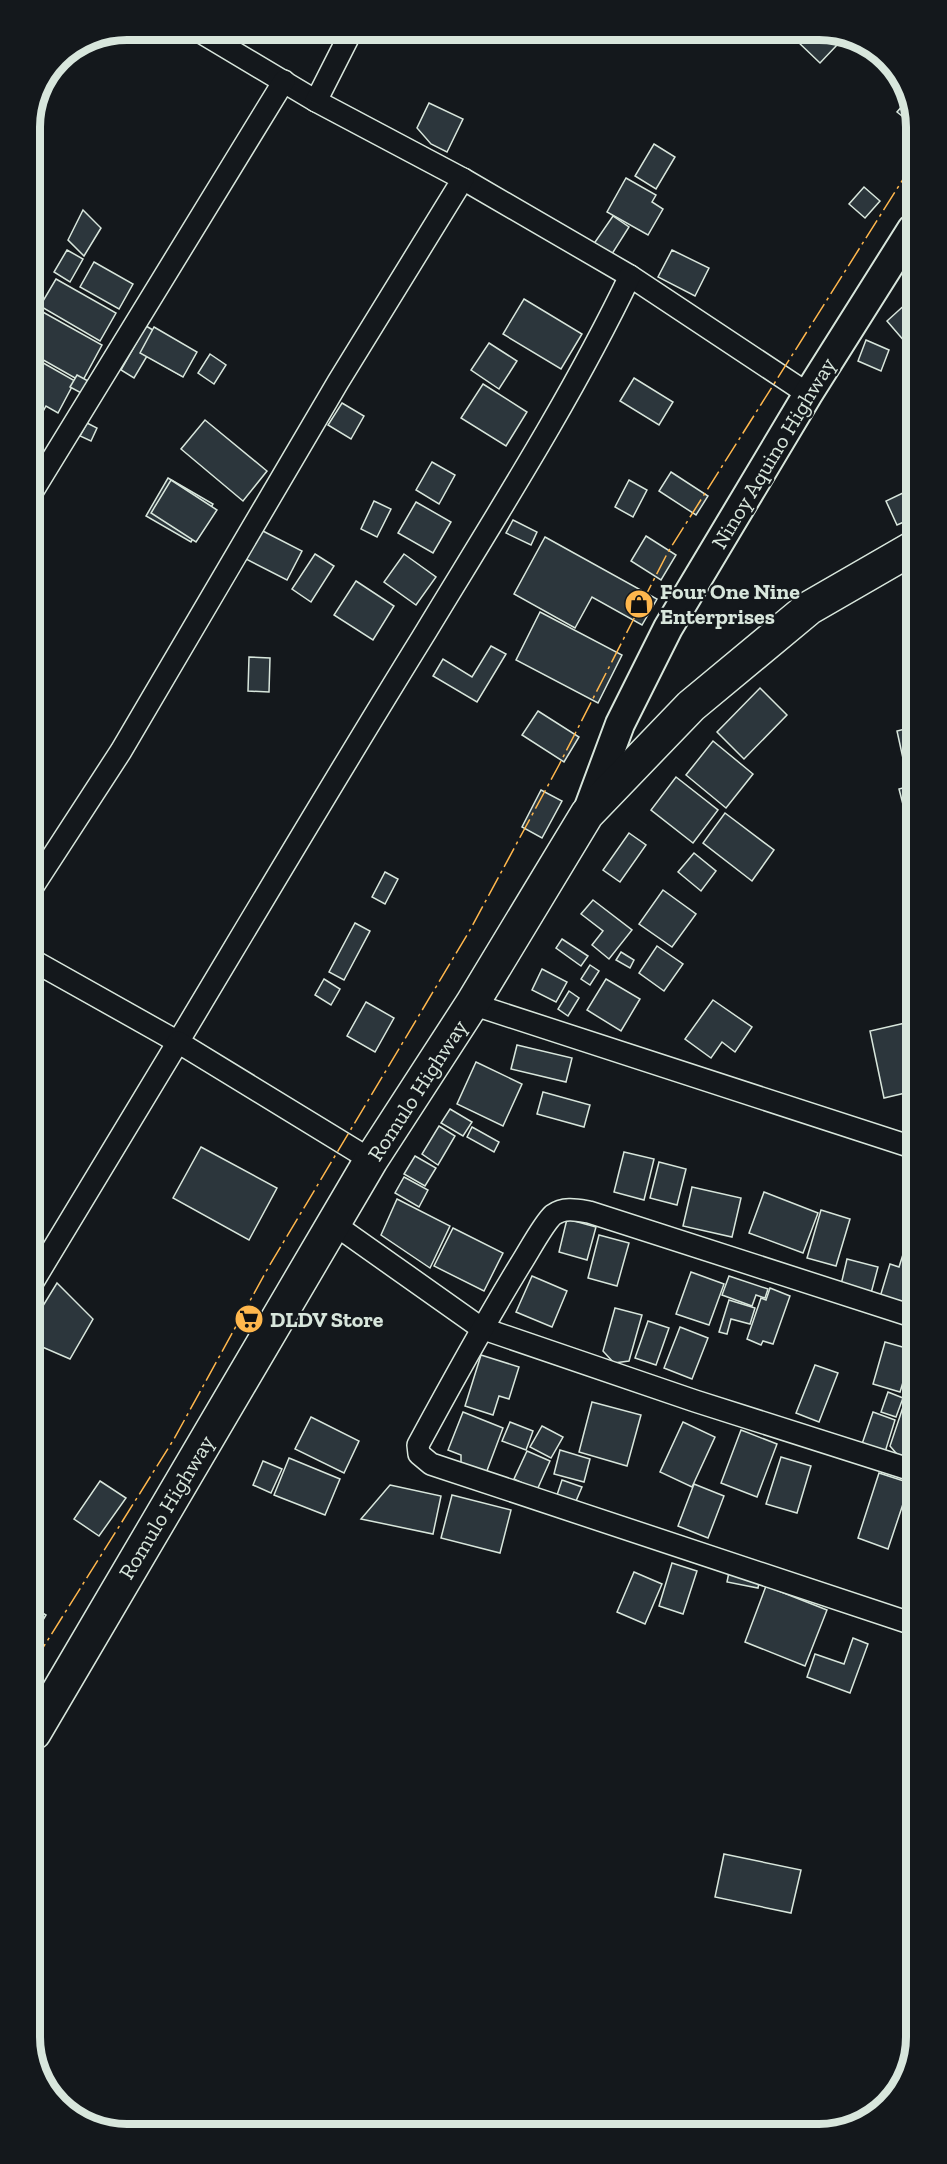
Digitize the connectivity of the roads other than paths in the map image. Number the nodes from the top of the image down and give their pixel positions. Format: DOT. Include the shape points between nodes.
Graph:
graph roads {
  1 [pos="216,41"];
  2 [pos="346,41"];
  3 [pos="284,81"];
  4 [pos="316,101"];
  5 [pos="463,179"];
  6 [pos="906,239"];
  7 [pos="630,276"];
  8 [pos="808,394"];
  9 [pos="41,478"];
  10 [pos="906,552"];
  11 [pos="587,813"];
  12 [pos="41,874"];
  13 [pos="41,965"];
  14 [pos="472,1004"];
  15 [pos="178,1042"];
  16 [pos="906,1145"];
  17 [pos="371,1160"];
  18 [pos="334,1224"];
  19 [pos="41,1269"];
  20 [pos="906,1314"];
  21 [pos="481,1328"];
  22 [pos="906,1468"];
  23 [pos="906,1622"];
  24 [pos="41,1722"];
  1 -- 3 [label="street"];
  2 -- 4 [label="street"];
  3 -- 4 [label="street"];
  3 -- 9 [label="street"];
  4 -- 5 [label="street"];
  5 -- 7 [label="street"];
  5 -- 12 [label="street" via="338,382 121,751"];
  6 -- 8 [label="main road, Ninoy Aquino Highway"];
  7 -- 8 [label="street"];
  7 -- 15 [label="street" via="597,343 480,543"];
  8 -- 11 [label="main road, Ninoy Aquino Highway" via="668,628 620,724"];
  10 -- 11 [label="highway, Romulo Highway" via="809,608 692,706"];
  11 -- 14 [label="highway, Romulo Highway"];
  13 -- 15 [label="street"];
  14 -- 16 [label="street"];
  14 -- 17 [label="highway, Romulo Highway"];
  15 -- 17 [label="street"];
  15 -- 19 [label="street"];
  17 -- 18 [label="highway, Romulo Highway"];
  18 -- 21 [label="street"];
  18 -- 24 [label="highway, Romulo Highway"];
  20 -- 21 [label="street" via="573,1209 553,1215"];
  21 -- 22 [label="street"];
  21 -- 23 [label="street" via="418,1445 425,1460"];
}
